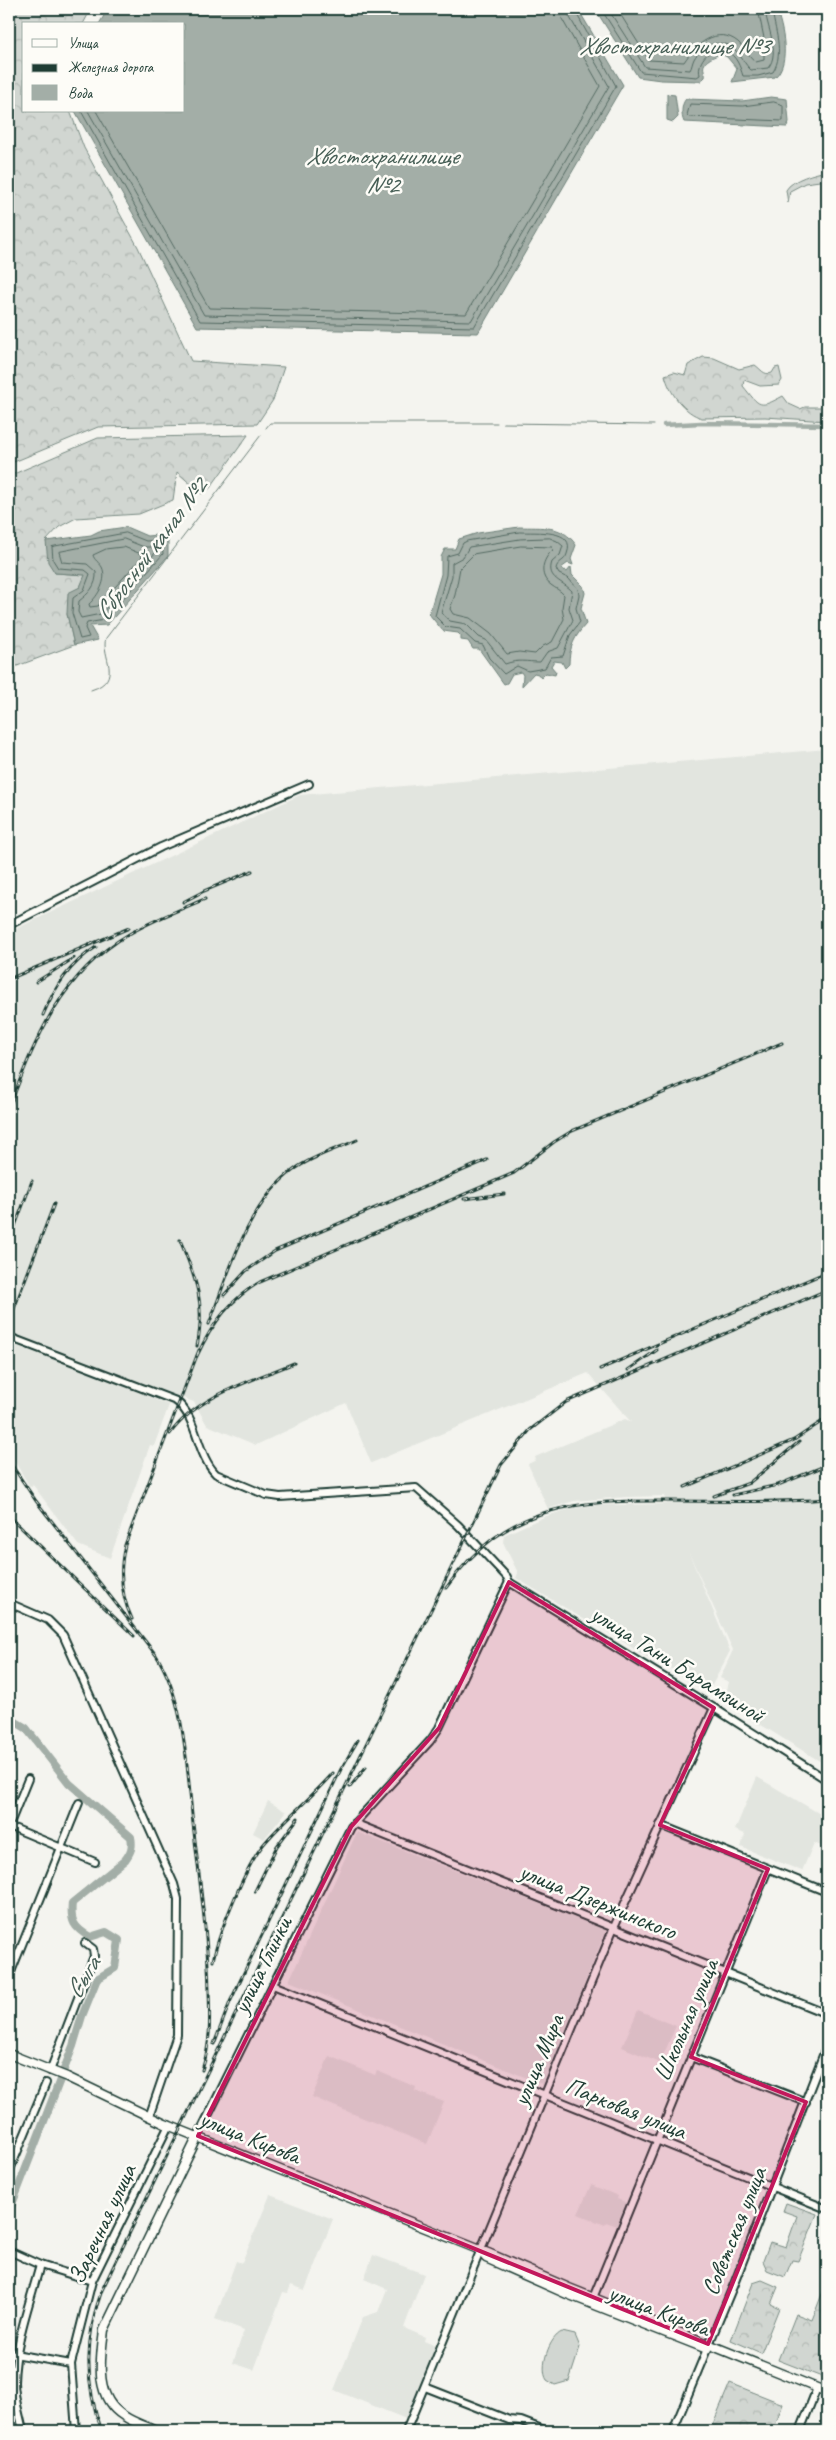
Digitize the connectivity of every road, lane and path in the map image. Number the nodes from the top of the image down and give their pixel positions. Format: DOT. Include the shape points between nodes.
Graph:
graph roads {
  1 [pos="309,784"];
  2 [pos="9,925"];
  3 [pos="9,1337"];
  4 [pos="508,1582"];
  5 [pos="9,1603"];
  6 [pos="714,1708"];
  7 [pos="28,1779"];
  8 [pos="827,1780"];
  9 [pos="80,1803"];
  10 [pos="354,1824"];
  11 [pos="660,1825"];
  12 [pos="9,1826"];
  13 [pos="61,1848"];
  14 [pos="95,1862"];
  15 [pos="768,1869"];
  16 [pos="827,1892"];
  17 [pos="614,1927"];
  18 [pos="85,1943"];
  19 [pos="726,1973"];
  20 [pos="9,1977"];
  21 [pos="272,1985"];
  22 [pos="827,2014"];
  23 [pos="827,2045"];
  24 [pos="9,2054"];
  25 [pos="691,2057"];
  26 [pos="50,2070"];
  27 [pos="46,2083"];
  28 [pos="544,2096"];
  29 [pos="806,2102"];
  30 [pos="149,2116"];
  31 [pos="169,2125"];
  32 [pos="198,2136"];
  33 [pos="656,2141"];
  34 [pos="9,2172"];
  35 [pos="771,2188"];
  36 [pos="827,2209"];
  37 [pos="9,2251"];
  38 [pos="480,2251"];
  39 [pos="40,2265"];
  40 [pos="92,2282"];
  41 [pos="593,2298"];
  42 [pos="707,2346"];
  43 [pos="9,2353"];
  44 [pos="17,2354"];
  45 [pos="71,2364"];
  46 [pos="425,2387"];
  47 [pos="816,2390"];
  48 [pos="827,2392"];
  49 [pos="827,2397"];
  50 [pos="23,2431"];
  51 [pos="76,2431"];
  52 [pos="156,2431"];
  53 [pos="406,2431"];
  54 [pos="548,2431"];
  55 [pos="673,2431"];
  56 [pos="800,2431"];
  1 -- 2 [label="street" via="161,847"];
  3 -- 4 [label="street" via="176,1400 187,1415 211,1469 266,1495 280,1497 416,1488 458,1525 507,1577"];
  4 -- 6 [label="street, улица Тани Барамзиной"];
  4 -- 10 [label="street, улица Глинки" via="435,1735"];
  5 -- 30 [label="street" via="48,1620 62,1634 174,1884 178,1908 176,2035"];
  6 -- 8 [label="street, улица Тани Барамзиной"];
  6 -- 11 [label="street, улица Мира"];
  7 -- 12 [label="street"];
  9 -- 13 [label="street"];
  10 -- 17 [label="street, улица Дзержинского"];
  10 -- 21 [label="street, улица Глинки"];
  11 -- 15 [label="street"];
  11 -- 17 [label="street, улица Мира"];
  12 -- 13 [label="street"];
  13 -- 14 [label="street"];
  13 -- 20 [label="street"];
  15 -- 16 [label="street"];
  15 -- 19 [label="street, Школьная улица"];
  17 -- 19 [label="street, улица Дзержинского"];
  17 -- 28 [label="street, улица Мира"];
  18 -- 26 [label="street" via="93,1949 94,1956"];
  19 -- 22 [label="street, улица Дзержинского"];
  19 -- 25 [label="street, Школьная улица"];
  21 -- 28 [label="street, Парковая улица"];
  21 -- 32 [label="street, улица Глинки"];
  23 -- 29 [label="street, Советская улица"];
  24 -- 26 [label="main road, улица Кирова"];
  25 -- 29 [label="street"];
  25 -- 33 [label="street, Школьная улица"];
  26 -- 30 [label="main road, улица Кирова"];
  27 -- 34 [label="street"];
  28 -- 33 [label="street, Парковая улица"];
  28 -- 38 [label="street, улица Мира"];
  29 -- 35 [label="street, Советская улица"];
  30 -- 31 [label="main road, улица Кирова"];
  31 -- 32 [label="main road, улица Кирова"];
  31 -- 40 [label="street, Заречная улица"];
  32 -- 38 [label="main road, улица Кирова"];
  32 -- 52 [label="main road, улица Глинки" via="104,2330 101,2350 102,2390 113,2408 124,2417"];
  33 -- 35 [label="street, Парковая улица"];
  33 -- 41 [label="street, Школьная улица"];
  35 -- 36 [label="street, Парковая улица"];
  35 -- 42 [label="street, Советская улица"];
  37 -- 39 [label="street"];
  38 -- 41 [label="main road, улица Кирова"];
  38 -- 42 [label="main road, улица Кирова" via="486,2258 567,2294"];
  38 -- 46 [label="street, улица Мира"];
  39 -- 40 [label="street"];
  39 -- 44 [label="street"];
  40 -- 45 [label="street, Заречная улица"];
  41 -- 42 [label="main road, улица Кирова"];
  42 -- 47 [label="main road, улица Кирова"];
  42 -- 55 [label="street, Советская улица"];
  43 -- 44 [label="street"];
  44 -- 45 [label="street"];
  44 -- 50 [label="street" via="15,2390"];
  45 -- 51 [label="street, Заречная улица"];
  46 -- 53 [label="street, улица Мира"];
  46 -- 54 [label="street" via="509,2420"];
  47 -- 48 [label="main road, улица Кирова"];
  47 -- 49 [label="main road, улица Кирова"];
  47 -- 56 [label="street"];
}
